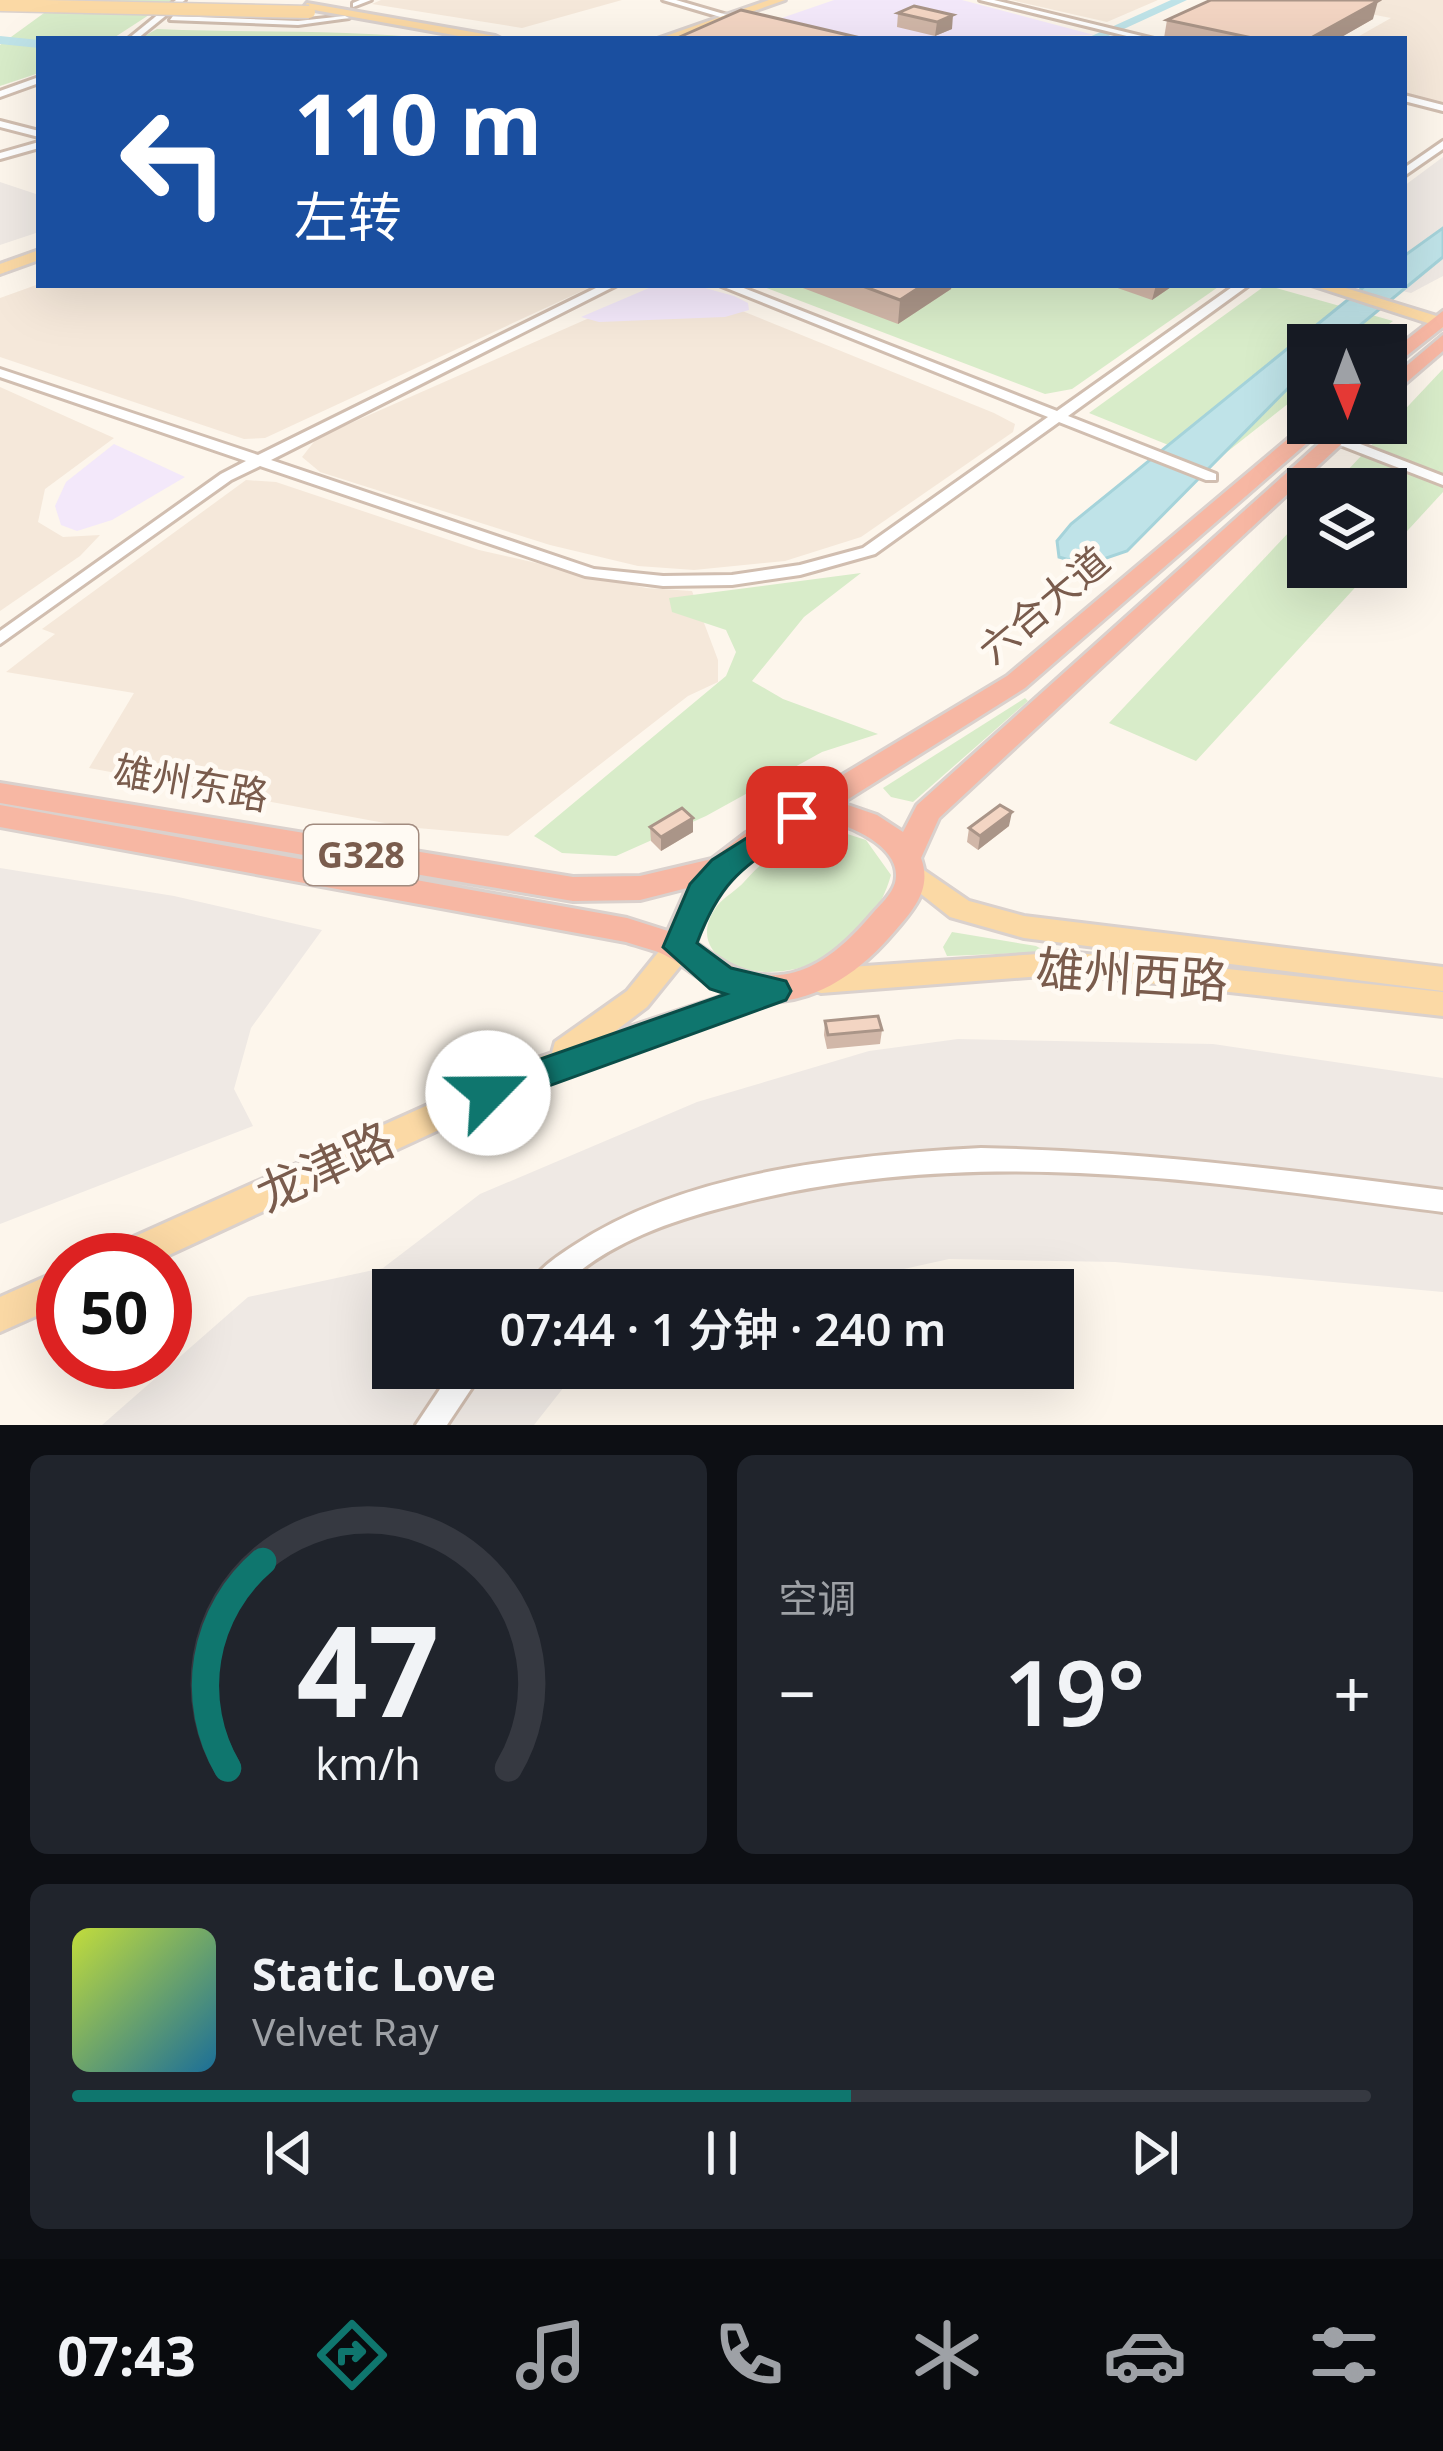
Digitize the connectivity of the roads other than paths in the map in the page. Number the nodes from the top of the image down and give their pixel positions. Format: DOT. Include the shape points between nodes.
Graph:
graph roads {
  1 [pos="122,0"];
  2 [pos="181,0"];
  3 [pos="667,0"];
  4 [pos="780,0"];
  5 [pos="790,0"];
  6 [pos="984,0"];
  7 [pos="330,4"];
  8 [pos="0,5"];
  9 [pos="309,14"];
  10 [pos="173,18"];
  11 [pos="731,18"];
  12 [pos="753,24"];
  13 [pos="1164,28"];
  14 [pos="136,36"];
  15 [pos="457,36"];
  16 [pos="472,36"];
  17 [pos="673,36"];
  18 [pos="684,36"];
  19 [pos="1137,36"];
  20 [pos="1149,36"];
  21 [pos="36,81"];
  22 [pos="0,94"];
  23 [pos="1407,99"];
  24 [pos="1443,107"];
  25 [pos="0,124"];
  26 [pos="36,133"];
  27 [pos="1443,144"];
  28 [pos="36,146"];
  29 [pos="0,156"];
  30 [pos="1407,170"];
  31 [pos="36,259"];
  32 [pos="0,272"];
  33 [pos="604,288"];
  34 [pos="733,288"];
  35 [pos="1239,288"];
  36 [pos="1329,288"];
  37 [pos="1346,288"];
  38 [pos="1442,323"];
  39 [pos="1407,350"];
  40 [pos="1407,367"];
  41 [pos="0,373"];
  42 [pos="1058,415"];
  43 [pos="1317,444"];
  44 [pos="1320,444"];
  45 [pos="1369,444"];
  46 [pos="253,462"];
  47 [pos="1211,477"];
  48 [pos="1443,481"];
  49 [pos="0,639"];
  50 [pos="0,793"];
  51 [pos="0,816"];
  52 [pos="797,817"];
  53 [pos="908,867"];
  54 [pos="723,868"];
  55 [pos="679,947"];
  56 [pos="1443,979"];
  57 [pos="820,981"];
  58 [pos="774,991"];
  59 [pos="1443,1004"];
  60 [pos="528,1074"];
  61 [pos="1443,1202"];
  62 [pos="180,1233"];
  63 [pos="560,1269"];
  64 [pos="36,1298"];
  65 [pos="0,1315"];
  66 [pos="456,1389"];
  67 [pos="430,1425"];
  1 -- 9 [label="main road, bridge"];
  2 -- 14 [label="street"];
  3 -- 11 [label="street"];
  4 -- 11 [label="main road"];
  5 -- 11 [label="main road"];
  6 -- 19 [label="street"];
  7 -- 9 [label="street" via="345,13"];
  8 -- 9 [label="main road, bridge"];
  9 -- 10 [label="street"];
  9 -- 15 [label="main road"];
  9 -- 16 [label="main road"];
  11 -- 12 [label="street"];
  11 -- 17 [label="main road"];
  11 -- 18 [label="main road"];
  13 -- 20 [label="street"];
  21 -- 22 [label="street"];
  23 -- 24 [label="street"];
  25 -- 26 [label="street"];
  27 -- 30 [label="street"];
  28 -- 29 [label="street"];
  31 -- 32 [label="main road"];
  33 -- 46 [label="street"];
  34 -- 42 [label="street"];
  35 -- 42 [label="street"];
  36 -- 38 [label="main road"];
  37 -- 38 [label="main road"];
  38 -- 39 [label="highway"];
  38 -- 40 [label="highway"];
  41 -- 46 [label="street"];
  42 -- 46 [label="street" via="869,550 807,572 742,582 661,585 591,572"];
  42 -- 47 [label="street"];
  43 -- 52 [label="highway, 六合大道 / G328" via="1016,682"];
  44 -- 53 [label="highway, 六合大道 / G328" via="927,812"];
  45 -- 48 [label="street"];
  46 -- 49 [label="street"];
  50 -- 54 [label="highway, 雄州东路 / G328" via="573,889 640,888"];
  51 -- 55 [label="highway, 雄州东路 / G328" via="627,930"];
  52 -- 53 [label="highway" via="847,814 893,838"];
  52 -- 54 [label="highway, G328"];
  53 -- 56 [label="main road, 雄州西路" via="960,909 1024,927"];
  53 -- 57 [label="highway, G328" via="909,890 879,930"];
  54 -- 55 [label="highway, G328" via="701,892"];
  55 -- 58 [label="highway, G328" via="722,980"];
  55 -- 60 [label="main road, 龙津路" via="606,1026"];
  57 -- 58 [label="highway, G328"];
  57 -- 59 [label="main road, 雄州西路" via="1068,963"];
  58 -- 60 [label="main road, 龙津路"];
  60 -- 62 [label="main road, 龙津路"];
  61 -- 63 [label="street" via="1146,1165 881,1161 828,1167 642,1220"];
  64 -- 65 [label="main road"];
  66 -- 67 [label="street"];
}
